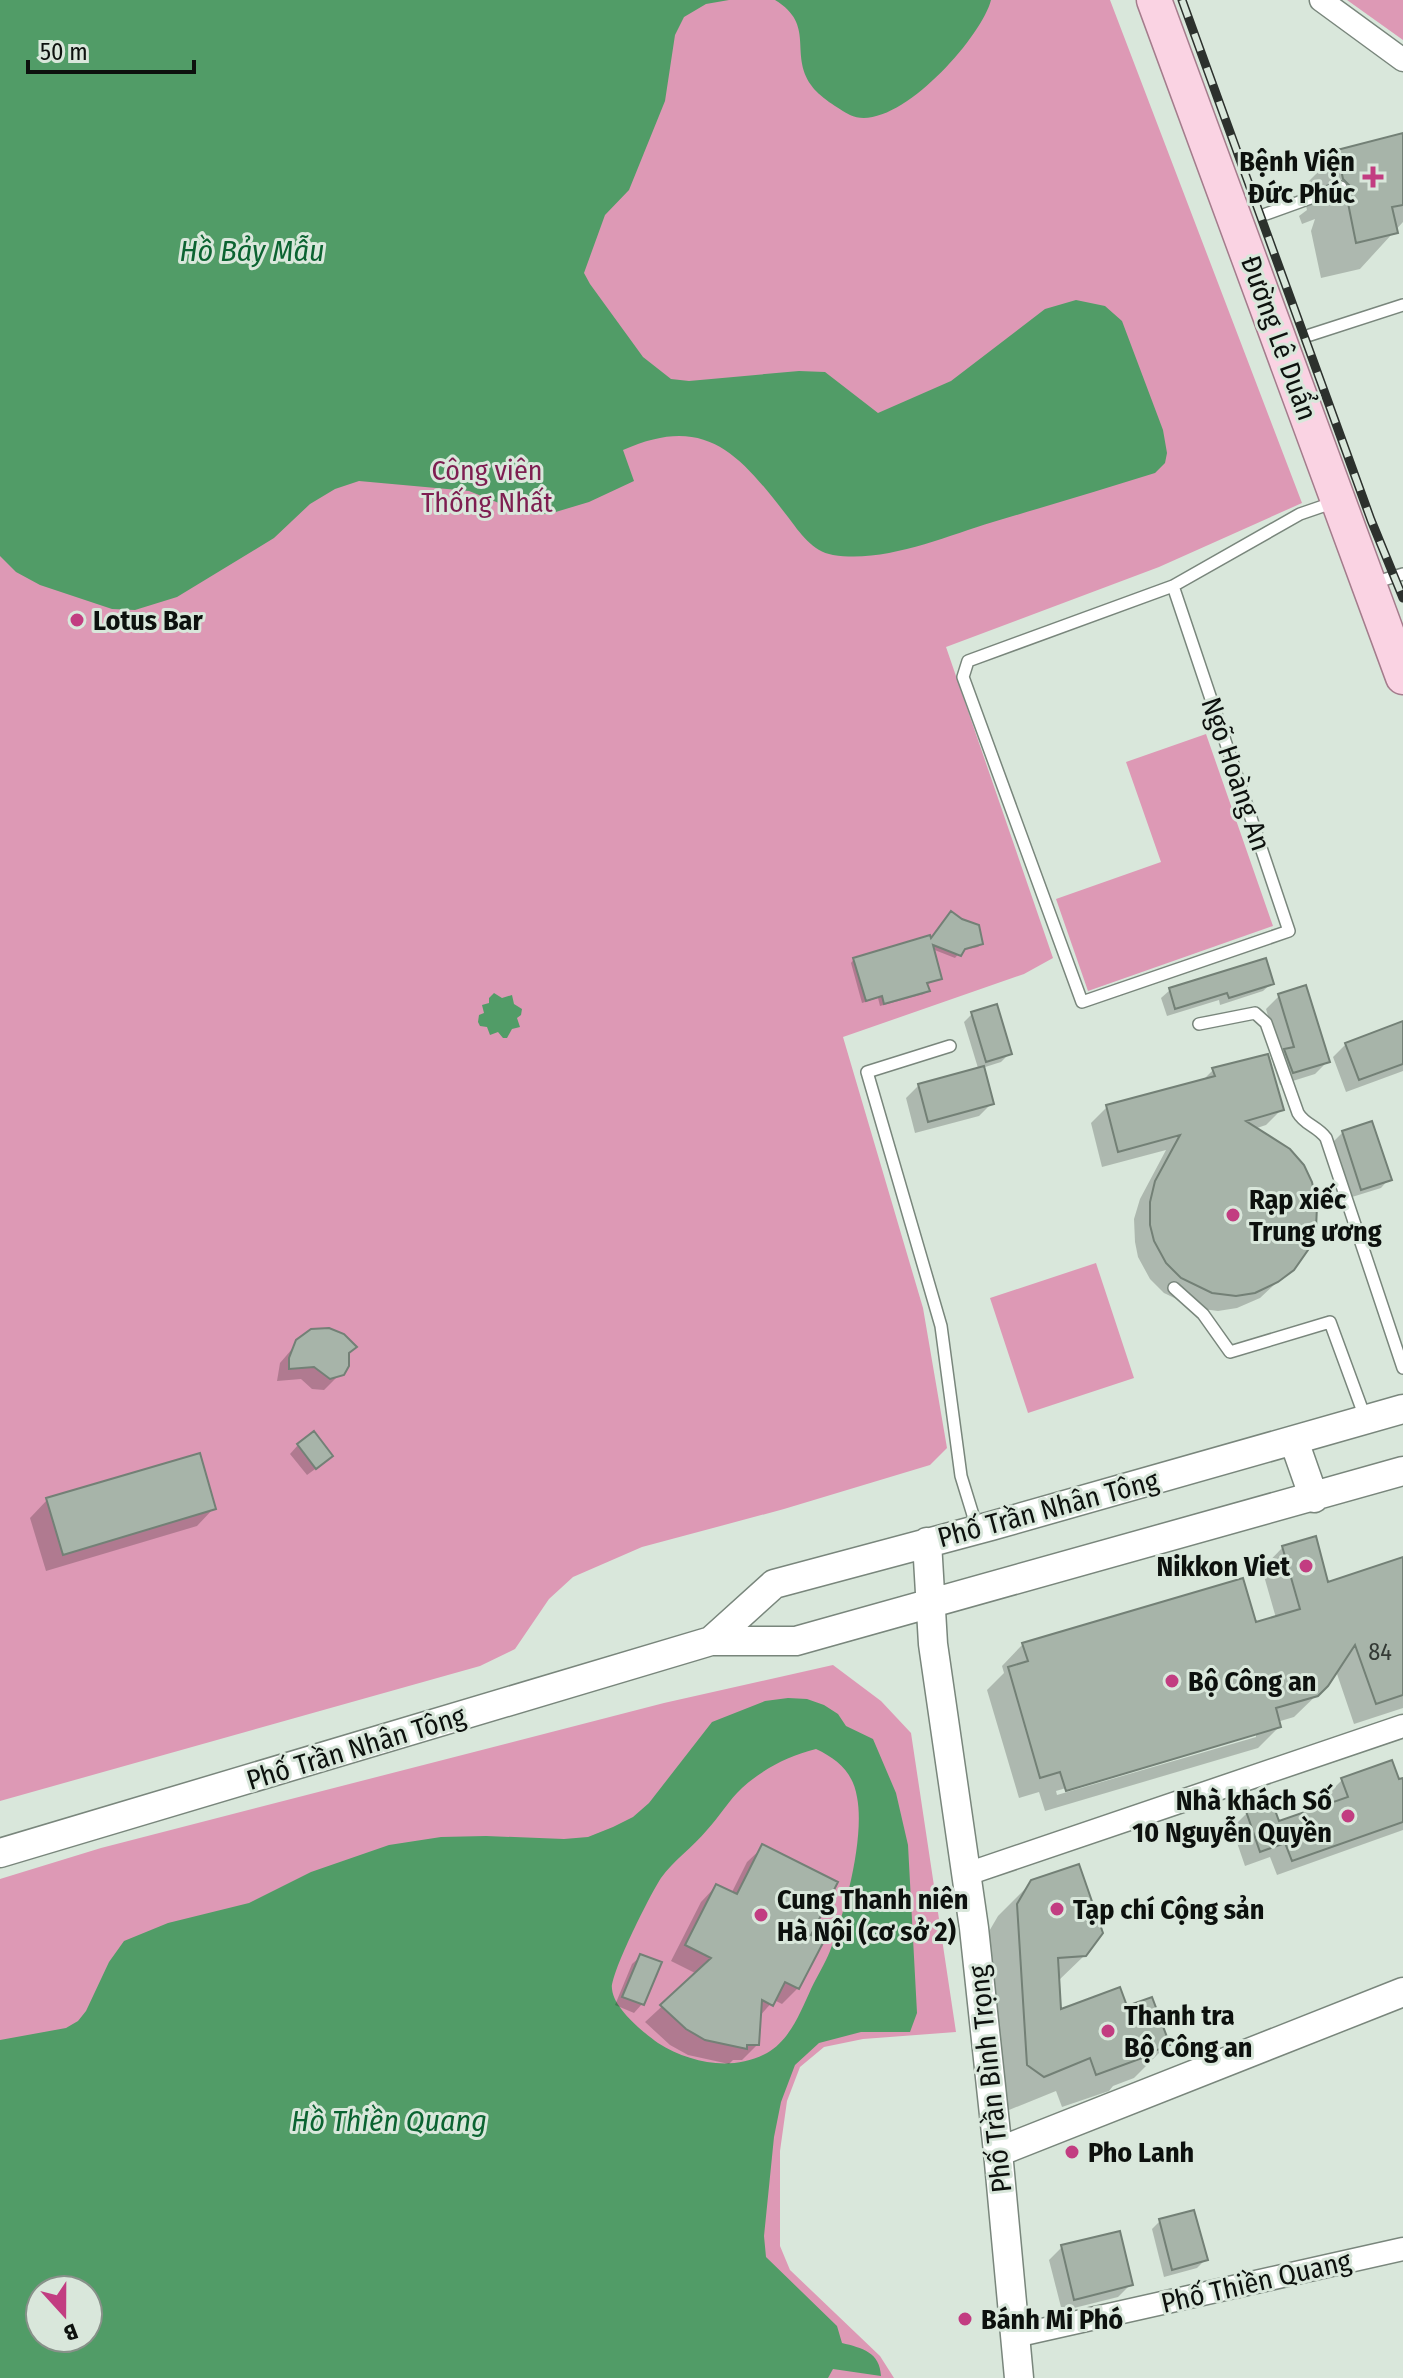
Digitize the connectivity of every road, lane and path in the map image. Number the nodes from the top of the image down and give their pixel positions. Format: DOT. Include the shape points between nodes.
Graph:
graph roads {
  1 [pos="1154,0"];
  2 [pos="1321,0"];
  3 [pos="1403,60"];
  4 [pos="1341,187"];
  5 [pos="1266,214"];
  6 [pos="1403,305"];
  7 [pos="1310,335"];
  8 [pos="1338,501"];
  9 [pos="1403,574"];
  10 [pos="1369,585"];
  11 [pos="1173,586"];
  12 [pos="1403,677"];
  13 [pos="1199,1024"];
  14 [pos="950,1046"];
  15 [pos="1174,1288"];
  16 [pos="1403,1368"];
  17 [pos="1403,1409"];
  18 [pos="1367,1420"];
  19 [pos="1294,1441"];
  20 [pos="1403,1471"];
  21 [pos="1314,1498"];
  22 [pos="977,1529"];
  23 [pos="927,1542"];
  24 [pos="931,1602"];
  25 [pos="711,1641"];
  26 [pos="1403,1726"];
  27 [pos="0,1853"];
  28 [pos="967,1874"];
  29 [pos="1403,1992"];
  30 [pos="998,2152"];
  31 [pos="1403,2249"];
  32 [pos="1015,2336"];
  33 [pos="1019,2378"];
  1 -- 8 [label="main road, Đường Lê Duẩn"];
  2 -- 3 [label="street"];
  4 -- 5 [label="lane"];
  6 -- 7 [label="lane"];
  8 -- 10 [label="main road, Đường Lê Duẩn"];
  8 -- 11 [label="lane" via="1300,514"];
  9 -- 10 [label="lane"];
  10 -- 12 [label="main road, Đường Lê Duẩn"];
  11 -- 11 [label="lane, Ngõ Hoàng An" via="968,661 963,677 1082,1002 1289,931"];
  13 -- 16 [label="lane" via="1255,1013 1266,1023 1298,1113 1326,1138"];
  14 -- 22 [label="lane" via="867,1072 941,1326 961,1476"];
  15 -- 18 [label="lane" via="1203,1314 1230,1352 1330,1322"];
  17 -- 18 [label="street, Phố Trần Nhân Tông"];
  18 -- 19 [label="street, Phố Trần Nhân Tông"];
  19 -- 21 [label="street"];
  19 -- 22 [label="street, Phố Trần Nhân Tông"];
  20 -- 21 [label="street, Phố Trần Nhân Tông"];
  21 -- 24 [label="street, Phố Trần Nhân Tông"];
  22 -- 23 [label="street, Phố Trần Nhân Tông"];
  23 -- 24 [label="street, Phố Trần Bình Trọng"];
  23 -- 25 [label="street, Phố Trần Nhân Tông" via="774,1584"];
  24 -- 25 [label="street, Phố Trần Nhân Tông" via="796,1641"];
  24 -- 28 [label="street, Phố Trần Bình Trọng"];
  25 -- 27 [label="street, Phố Trần Nhân Tông"];
  26 -- 28 [label="street"];
  28 -- 30 [label="street, Phố Trần Bình Trọng"];
  29 -- 30 [label="street"];
  30 -- 32 [label="street, Phố Trần Bình Trọng"];
  31 -- 32 [label="street, Phố Thiền Quang"];
  32 -- 33 [label="street, Phố Trần Bình Trọng"];
}
